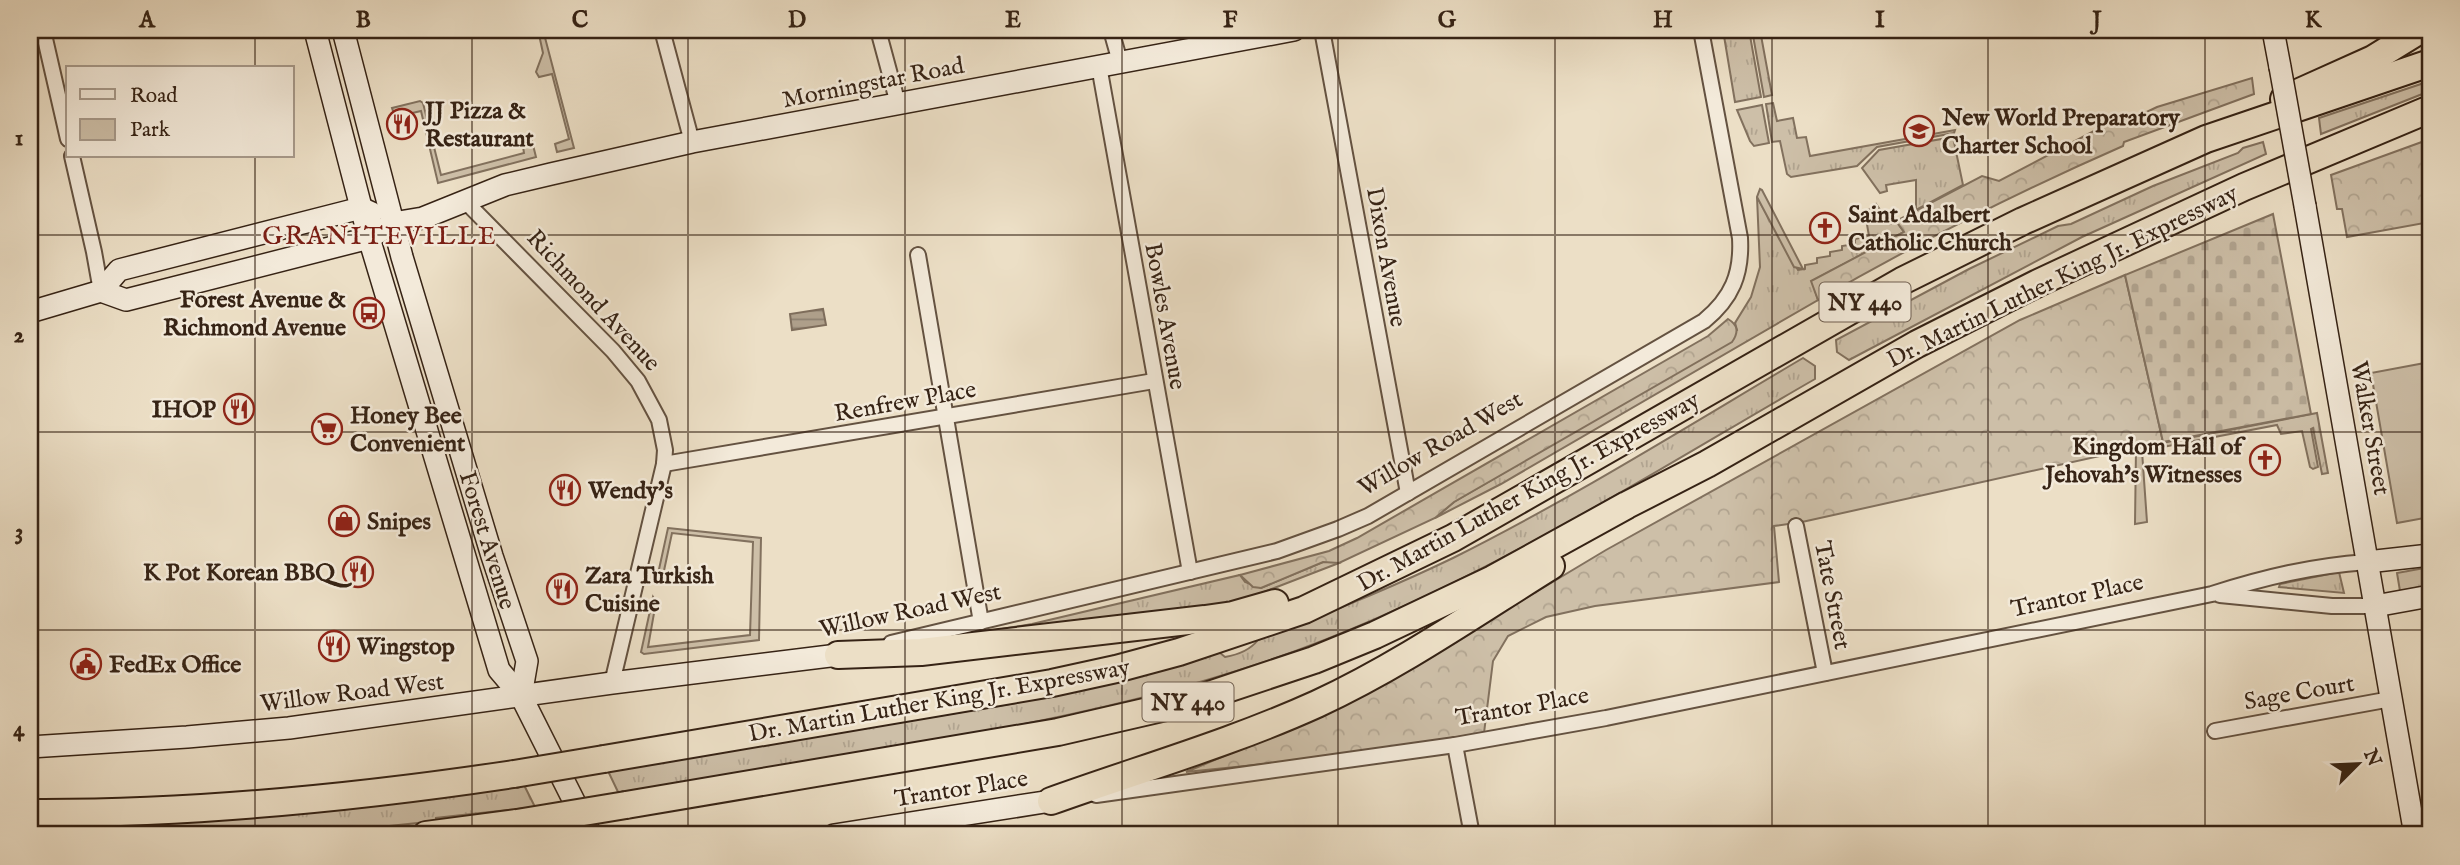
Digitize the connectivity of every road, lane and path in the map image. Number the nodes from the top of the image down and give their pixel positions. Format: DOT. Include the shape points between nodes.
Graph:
graph roads {
  1 [pos="43,30"];
  2 [pos="315,30"];
  3 [pos="343,30"];
  4 [pos="662,30"];
  5 [pos="878,30"];
  6 [pos="1111,30"];
  7 [pos="1293,30"];
  8 [pos="1322,30"];
  9 [pos="1701,30"];
  10 [pos="2273,30"];
  11 [pos="2420,30"];
  12 [pos="1120,62"];
  13 [pos="2430,63"];
  14 [pos="1099,66"];
  15 [pos="898,104"];
  16 [pos="2430,109"];
  17 [pos="2430,120"];
  18 [pos="2397,122"];
  19 [pos="66,130"];
  20 [pos="2206,139"];
  21 [pos="692,142"];
  22 [pos="72,158"];
  23 [pos="466,202"];
  24 [pos="361,208"];
  25 [pos="393,223"];
  26 [pos="369,238"];
  27 [pos="918,255"];
  28 [pos="101,292"];
  29 [pos="30,312"];
  30 [pos="1154,381"];
  31 [pos="945,418"];
  32 [pos="664,464"];
  33 [pos="1707,464"];
  34 [pos="1408,493"];
  35 [pos="1796,526"];
  36 [pos="2430,555"];
  37 [pos="2367,562"];
  38 [pos="1397,566"];
  39 [pos="1189,572"];
  40 [pos="2212,594"];
  41 [pos="2430,596"];
  42 [pos="2375,606"];
  43 [pos="981,622"];
  44 [pos="838,655"];
  45 [pos="1825,673"];
  46 [pos="612,683"];
  47 [pos="521,696"];
  48 [pos="2391,699"];
  49 [pos="2215,731"];
  50 [pos="1455,745"];
  51 [pos="30,747"];
  52 [pos="1051,801"];
  53 [pos="30,813"];
  54 [pos="426,835"];
  55 [pos="591,835"];
  56 [pos="834,835"];
  57 [pos="1472,835"];
  58 [pos="2415,835"];
  1 -- 19 [label="street"];
  2 -- 24 [label="main road, Forest Avenue"];
  3 -- 25 [label="main road, Forest Avenue"];
  4 -- 21 [label="street"];
  5 -- 15 [label="street"];
  6 -- 12 [label="street"];
  7 -- 12 [label="main road, Morningstar Road"];
  8 -- 34 [label="street, Dixon Avenue"];
  9 -- 34 [label="street, Willow Road West" via="1740,238 1739,268 1729,294 1704,321"];
  10 -- 37 [label="main road, Walker Street, bridge"];
  11 -- 20 [label="highway" via="2384,53"];
  12 -- 14 [label="main road, Morningstar Road"];
  13 -- 20 [label="highway, Dr. Martin Luther King Jr. Expressway / NY 440"];
  14 -- 15 [label="main road, Morningstar Road"];
  14 -- 30 [label="street, Bowles Avenue"];
  15 -- 21 [label="main road, Morningstar Road"];
  16 -- 18 [label="highway, Dr. Martin Luther King Jr. Expressway / NY 440"];
  17 -- 18 [label="highway"];
  18 -- 33 [label="highway, Dr. Martin Luther King Jr. Expressway / NY 440" via="2038,283 1917,344"];
  20 -- 38 [label="highway, Dr. Martin Luther King Jr. Expressway / NY 440" via="2047,209 1902,281 1538,491"];
  21 -- 23 [label="main road, Morningstar Road" via="505,186"];
  22 -- 28 [label="street"];
  23 -- 25 [label="main road"];
  23 -- 32 [label="street, Richmond Avenue" via="638,381 659,420"];
  24 -- 25 [label="main road"];
  24 -- 26 [label="main road, Forest Avenue"];
  24 -- 28 [label="main road" via="119,270"];
  25 -- 26 [label="main road"];
  25 -- 47 [label="main road, Forest Avenue" via="527,661"];
  26 -- 28 [label="main road" via="126,300"];
  26 -- 47 [label="main road, Forest Avenue" via="499,670"];
  27 -- 31 [label="street"];
  28 -- 29 [label="main road"];
  30 -- 31 [label="street, Renfrew Place"];
  30 -- 39 [label="street, Bowles Avenue"];
  31 -- 32 [label="street, Renfrew Place"];
  31 -- 43 [label="street"];
  32 -- 46 [label="street, Richmond Avenue"];
  33 -- 52 [label="highway" via="1601,536 1358,684 1227,741"];
  33 -- 54 [label="highway, Dr. Martin Luther King Jr. Expressway / NY 440, bridge" via="1433,608 1326,655 1237,686 1058,732"];
  34 -- 39 [label="street, Willow Road West" via="1308,541"];
  35 -- 45 [label="street, Tate Street"];
  36 -- 37 [label="main road, Trantor Place"];
  37 -- 40 [label="street, Trantor Place" via="2325,565"];
  37 -- 42 [label="main road, Walker Street"];
  38 -- 44 [label="highway" via="1233,615 921,652"];
  38 -- 53 [label="highway, Dr. Martin Luther King Jr. Expressway / NY 440, bridge" via="1304,610 1179,652 986,696 514,774 305,800"];
  39 -- 43 [label="street, Willow Road West"];
  40 -- 42 [label="street, Trantor Place"];
  40 -- 45 [label="street, Trantor Place"];
  41 -- 42 [label="main road, Trantor Place"];
  42 -- 48 [label="main road, Walker Street"];
  43 -- 44 [label="street, Willow Road West"];
  44 -- 46 [label="main road, Willow Road West"];
  45 -- 50 [label="street, Trantor Place"];
  46 -- 47 [label="main road, Willow Road West"];
  47 -- 51 [label="main road, Willow Road West" via="289,728"];
  47 -- 55 [label="main road, Forest Avenue"];
  48 -- 49 [label="street, Sage Court"];
  48 -- 58 [label="main road, Walker Street"];
  50 -- 52 [label="street, Trantor Place"];
  50 -- 57 [label="street"];
  52 -- 56 [label="main road, Trantor Place"];
}
